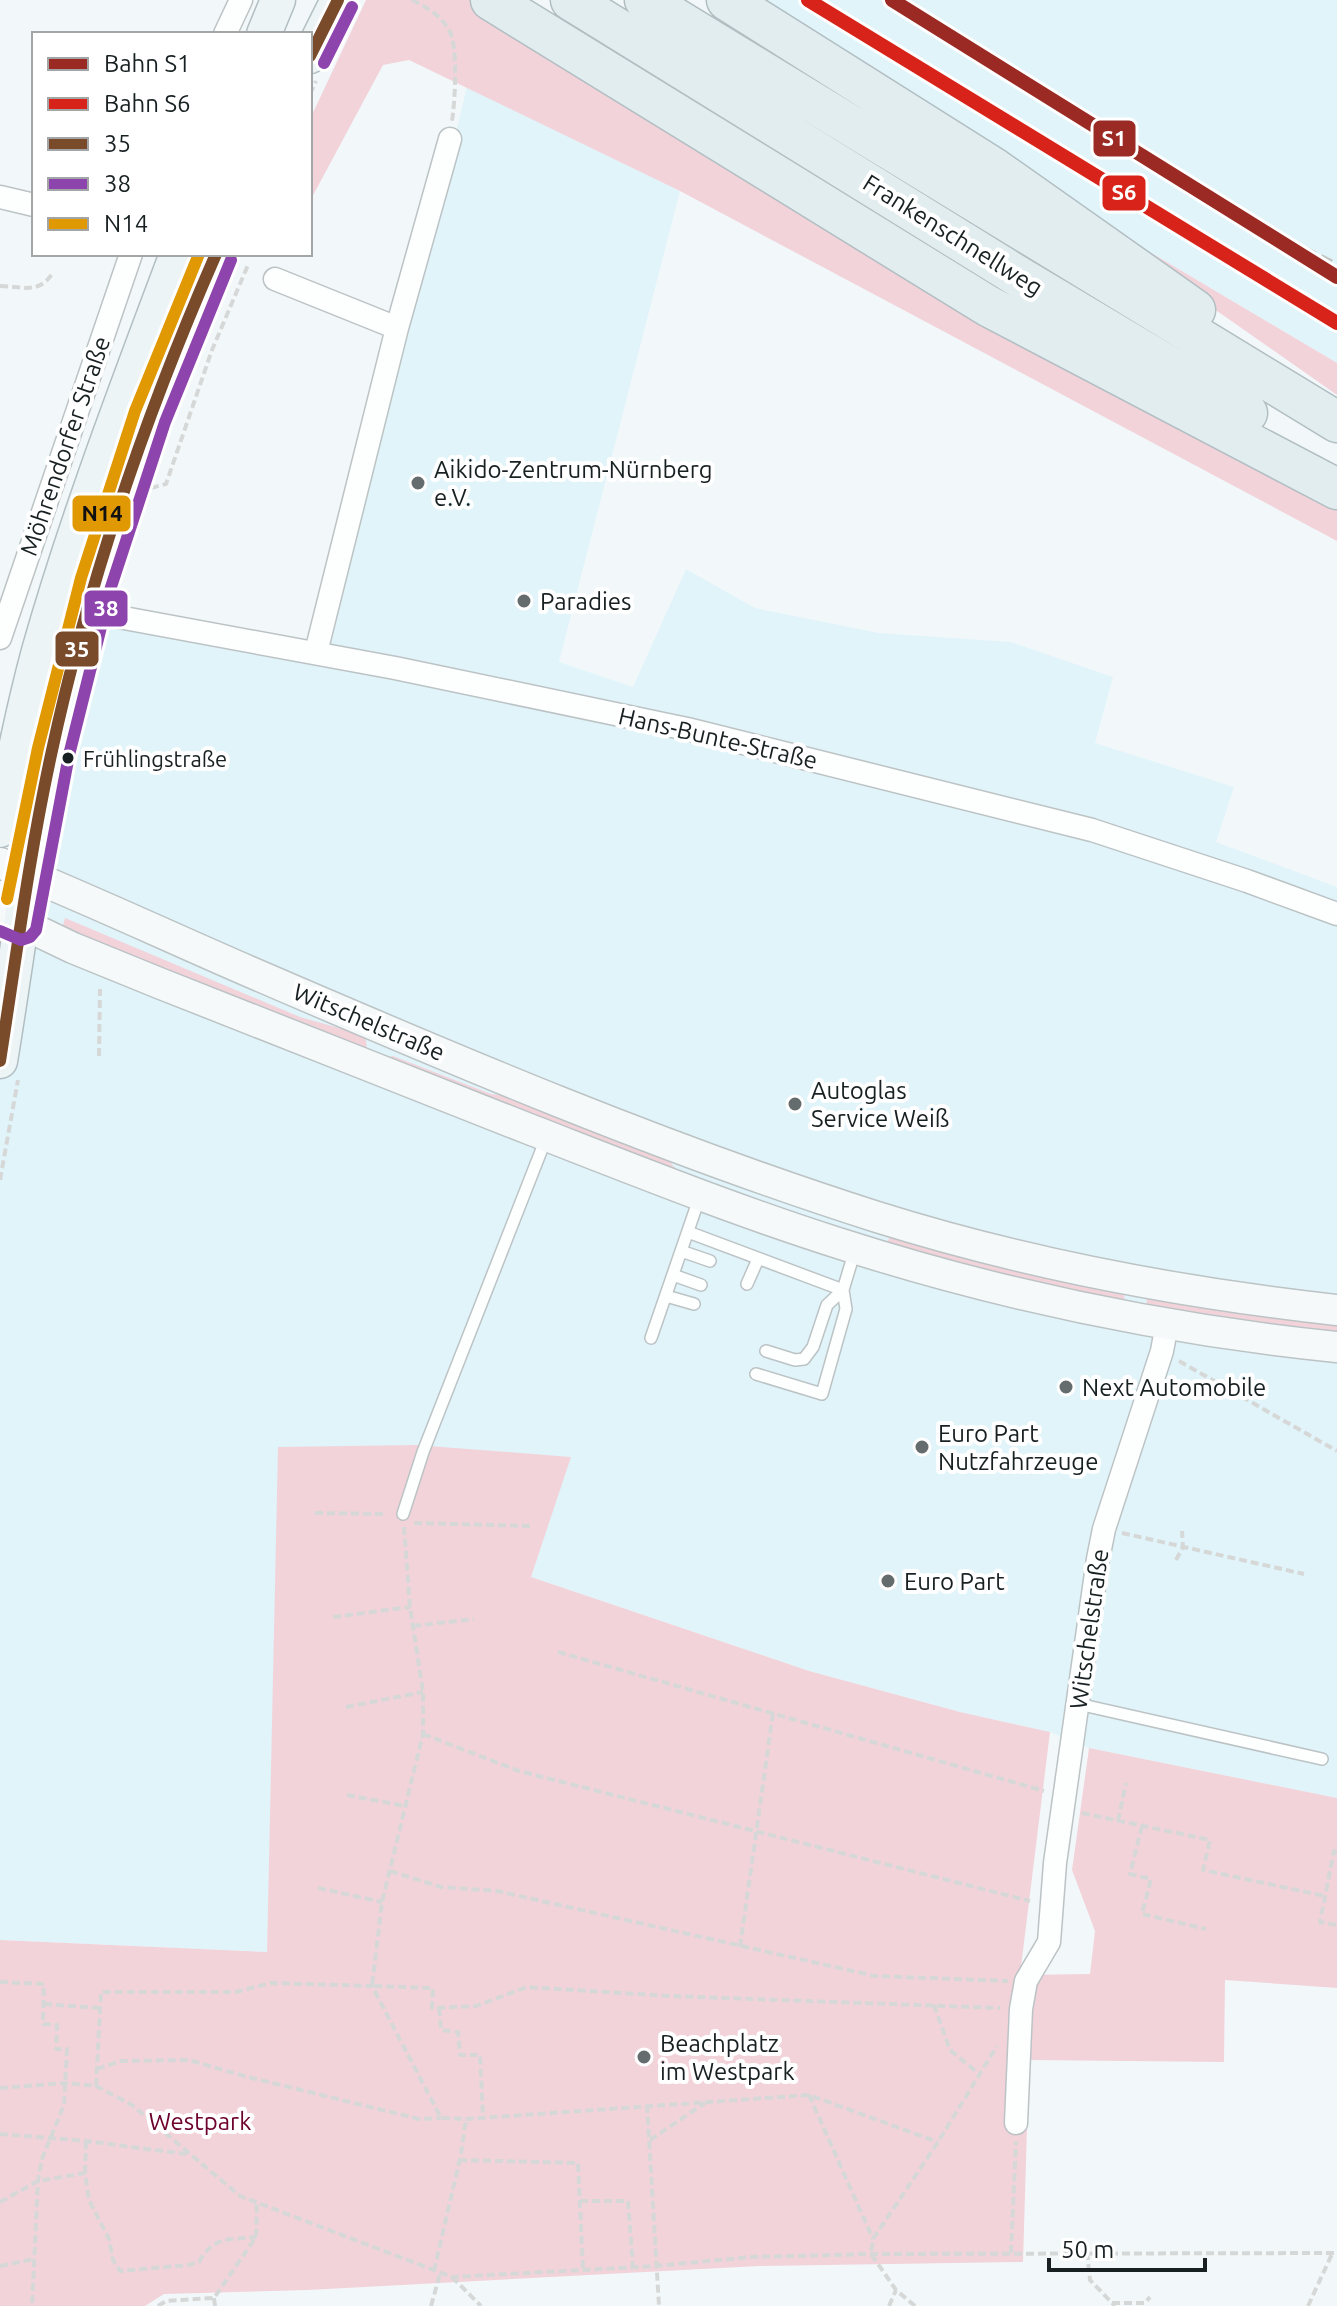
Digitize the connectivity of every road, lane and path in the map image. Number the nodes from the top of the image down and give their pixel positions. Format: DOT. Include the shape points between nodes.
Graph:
graph roads {
  1 [pos="241,0"];
  2 [pos="278,0"];
  3 [pos="338,0"];
  4 [pos="412,0"];
  5 [pos="571,0"];
  6 [pos="645,0"];
  7 [pos="727,0"];
  8 [pos="498,4"];
  9 [pos="226,32"];
  10 [pos="265,32"];
  11 [pos="312,52"];
  12 [pos="450,139"];
  13 [pos="0,197"];
  14 [pos="32,205"];
  15 [pos="130,256"];
  16 [pos="177,256"];
  17 [pos="215,256"];
  18 [pos="232,256"];
  19 [pos="248,265"];
  20 [pos="52,274"];
  21 [pos="275,279"];
  22 [pos="0,286"];
  23 [pos="397,328"];
  24 [pos="151,404"];
  25 [pos="1328,417"];
  26 [pos="1337,467"];
  27 [pos="126,479"];
  28 [pos="1337,489"];
  29 [pos="86,611"];
  30 [pos="0,638"];
  31 [pos="316,652"];
  32 [pos="0,830"];
  33 [pos="15,869"];
  34 [pos="1337,914"];
  35 [pos="11,919"];
  36 [pos="100,989"];
  37 [pos="392,1032"];
  38 [pos="99,1056"];
  39 [pos="0,1061"];
  40 [pos="375,1068"];
  41 [pos="547,1136"];
  42 [pos="713,1160"];
  43 [pos="701,1195"];
  44 [pos="881,1218"];
  45 [pos="688,1232"];
  46 [pos="863,1250"];
  47 [pos="681,1251"];
  48 [pos="758,1259"];
  49 [pos="710,1261"];
  50 [pos="737,1271"];
  51 [pos="673,1275"];
  52 [pos="701,1285"];
  53 [pos="843,1290"];
  54 [pos="666,1296"];
  55 [pos="694,1304"];
  56 [pos="1337,1310"];
  57 [pos="651,1338"];
  58 [pos="1164,1338"];
  59 [pos="1337,1347"];
  60 [pos="766,1351"];
  61 [pos="756,1374"];
  62 [pos="1337,1451"];
  63 [pos="315,1513"];
  64 [pos="403,1514"];
  65 [pos="532,1526"];
  66 [pos="1104,1529"];
  67 [pos="1182,1531"];
  68 [pos="1183,1547"];
  69 [pos="1176,1560"];
  70 [pos="1304,1574"];
  71 [pos="410,1607"];
  72 [pos="333,1617"];
  73 [pos="474,1619"];
  74 [pos="412,1626"];
  75 [pos="558,1652"];
  76 [pos="423,1692"];
  77 [pos="1078,1704"];
  78 [pos="346,1707"];
  79 [pos="773,1713"];
  80 [pos="423,1734"];
  81 [pos="1322,1759"];
  82 [pos="1126,1783"];
  83 [pos="347,1795"];
  84 [pos="1064,1802"];
  85 [pos="405,1806"];
  86 [pos="1118,1821"];
  87 [pos="1142,1826"];
  88 [pos="756,1831"];
  89 [pos="1337,1852"];
  90 [pos="390,1871"];
  91 [pos="318,1888"];
  92 [pos="1325,1896"];
  93 [pos="382,1902"];
  94 [pos="1052,1907"];
  95 [pos="1337,1925"];
  96 [pos="1206,1929"];
  97 [pos="740,1947"];
  98 [pos="1026,1981"];
  99 [pos="0,1982"];
  100 [pos="372,1986"];
  101 [pos="44,2004"];
  102 [pos="934,2005"];
  103 [pos="100,2008"];
  104 [pos="439,2008"];
  105 [pos="1021,2009"];
  106 [pos="97,2069"];
  107 [pos="978,2073"];
  108 [pos="66,2083"];
  109 [pos="96,2086"];
  110 [pos="0,2088"];
  111 [pos="809,2095"];
  112 [pos="707,2101"];
  113 [pos="647,2105"];
  114 [pos="483,2117"];
  115 [pos="441,2118"];
  116 [pos="466,2119"];
  117 [pos="1016,2123"];
  118 [pos="0,2134"];
  119 [pos="50,2137"];
  120 [pos="649,2140"];
  121 [pos="86,2141"];
  122 [pos="938,2142"];
  123 [pos="189,2154"];
  124 [pos="459,2160"];
  125 [pos="85,2173"];
  126 [pos="38,2181"];
  127 [pos="580,2201"];
  128 [pos="0,2202"];
  129 [pos="257,2203"];
  130 [pos="256,2237"];
  131 [pos="873,2239"];
  132 [pos="1087,2252"];
  133 [pos="1335,2253"];
  134 [pos="871,2254"];
  135 [pos="1011,2254"];
  136 [pos="34,2259"];
  137 [pos="0,2266"];
  138 [pos="655,2266"];
  139 [pos="634,2267"];
  140 [pos="583,2271"];
  141 [pos="437,2272"];
  142 [pos="452,2277"];
  143 [pos="896,2290"];
  144 [pos="1150,2297"];
  145 [pos="214,2298"];
  146 [pos="1113,2305"];
  147 [pos="32,2306"];
  148 [pos="158,2306"];
  149 [pos="215,2306"];
  150 [pos="431,2306"];
  151 [pos="481,2306"];
  152 [pos="659,2306"];
  153 [pos="889,2306"];
  154 [pos="915,2306"];
  155 [pos="1308,2306"];
  1 -- 9 [label="street"];
  2 -- 10 [label="main road"];
  3 -- 11 [label="main road"];
  4 -- 12 [label="path" via="427,7 451,32 455,106"];
  5 -- 26 [label="highway, Frankenschnellweg"];
  6 -- 25 [label="highway, Frankenschnellweg"];
  7 -- 25 [label="highway" via="902,108 1116,252"];
  8 -- 28 [label="highway" via="988,306"];
  12 -- 23 [label="street"];
  13 -- 14 [label="street"];
  15 -- 30 [label="street, Möhrendorfer Straße"];
  16 -- 24 [label="main road"];
  17 -- 24 [label="main road"];
  18 -- 24 [label="path, bridge" via="221,279 220,300"];
  19 -- 27 [label="path" via="166,484 152,488"];
  20 -- 22 [label="path" via="46,283 27,290"];
  21 -- 23 [label="street"];
  23 -- 31 [label="street"];
  24 -- 27 [label="main road"];
  24 -- 32 [label="main road" via="38,653"];
  27 -- 29 [label="main road"];
  29 -- 31 [label="street, Hans-Bunte-Straße"];
  29 -- 33 [label="main road" via="51,754"];
  31 -- 34 [label="street, Hans-Bunte-Straße" via="687,729 1092,830"];
  33 -- 35 [label="main road"];
  33 -- 37 [label="street, Witschelstraße"];
  35 -- 39 [label="main road"];
  35 -- 40 [label="street, Witschelstraße" via="103,961"];
  36 -- 38 [label="path"];
  37 -- 40 [label="street"];
  37 -- 42 [label="street, Witschelstraße"];
  40 -- 41 [label="street, Witschelstraße"];
  41 -- 43 [label="street, Witschelstraße"];
  41 -- 64 [label="lane"];
  42 -- 43 [label="street"];
  42 -- 44 [label="street, Witschelstraße"];
  43 -- 45 [label="lane"];
  43 -- 46 [label="street, Witschelstraße"];
  44 -- 46 [label="street"];
  44 -- 56 [label="street, Witschelstraße" via="1108,1275"];
  45 -- 47 [label="lane"];
  45 -- 48 [label="lane"];
  46 -- 53 [label="lane"];
  46 -- 58 [label="street, Witschelstraße"];
  47 -- 49 [label="lane"];
  47 -- 51 [label="lane"];
  48 -- 50 [label="lane" via="749,1280"];
  48 -- 53 [label="lane"];
  51 -- 52 [label="lane"];
  51 -- 54 [label="lane"];
  53 -- 60 [label="lane" via="827,1305 804,1359"];
  53 -- 61 [label="lane" via="846,1309 822,1394"];
  54 -- 55 [label="lane"];
  54 -- 57 [label="lane"];
  58 -- 59 [label="street, Witschelstraße"];
  58 -- 62 [label="path"];
  58 -- 66 [label="street, Witschelstraße"];
  63 -- 64 [label="path"];
  65 -- 71 [label="path" via="404,1523"];
  66 -- 68 [label="path"];
  66 -- 77 [label="street, Witschelstraße"];
  67 -- 68 [label="path"];
  68 -- 69 [label="path"];
  68 -- 70 [label="path"];
  71 -- 72 [label="path"];
  71 -- 74 [label="path"];
  73 -- 74 [label="path"];
  74 -- 76 [label="path"];
  75 -- 79 [label="path"];
  76 -- 78 [label="path"];
  76 -- 80 [label="path"];
  77 -- 81 [label="lane"];
  77 -- 84 [label="street, Witschelstraße"];
  79 -- 84 [label="path" via="1039,1789"];
  79 -- 88 [label="path"];
  80 -- 85 [label="path"];
  80 -- 88 [label="path" via="519,1771"];
  82 -- 86 [label="path"];
  83 -- 85 [label="path"];
  84 -- 86 [label="path"];
  84 -- 94 [label="street, Witschelstraße"];
  85 -- 90 [label="path"];
  86 -- 87 [label="path"];
  87 -- 92 [label="path" via="1210,1840 1203,1870"];
  87 -- 96 [label="path" via="1130,1874 1151,1879 1142,1914"];
  88 -- 94 [label="path"];
  88 -- 97 [label="path"];
  89 -- 92 [label="path"];
  90 -- 93 [label="path"];
  90 -- 97 [label="path" via="441,1887 497,1891"];
  91 -- 93 [label="path"];
  92 -- 95 [label="path" via="1320,1922"];
  93 -- 100 [label="path"];
  94 -- 98 [label="street, Witschelstraße" via="1049,1942"];
  97 -- 98 [label="path" via="875,1976"];
  98 -- 105 [label="street"];
  99 -- 101 [label="path" via="44,1984"];
  100 -- 103 [label="path" via="271,1983 236,1992 101,1992"];
  100 -- 104 [label="path" via="433,1988 432,2008"];
  100 -- 115 [label="path"];
  101 -- 103 [label="path"];
  101 -- 108 [label="path" via="43,2024 57,2025 56,2049 67,2049"];
  102 -- 104 [label="path" via="527,1987 476,2006"];
  102 -- 105 [label="path"];
  102 -- 107 [label="path" via="950,2050"];
  103 -- 106 [label="path"];
  104 -- 114 [label="path" via="441,2030 458,2032 460,2055 480,2055"];
  105 -- 107 [label="path"];
  105 -- 117 [label="street"];
  106 -- 109 [label="path"];
  106 -- 115 [label="path" via="121,2061 189,2060 419,2119"];
  107 -- 122 [label="path"];
  108 -- 109 [label="path"];
  108 -- 110 [label="path"];
  108 -- 119 [label="path" via="64,2105"];
  109 -- 123 [label="path" via="132,2105"];
  111 -- 112 [label="path"];
  111 -- 122 [label="path"];
  111 -- 131 [label="path"];
  112 -- 113 [label="path"];
  112 -- 120 [label="path"];
  113 -- 114 [label="path"];
  113 -- 120 [label="path"];
  114 -- 116 [label="path"];
  115 -- 116 [label="path"];
  116 -- 124 [label="path"];
  117 -- 135 [label="path"];
  118 -- 119 [label="path"];
  119 -- 121 [label="path"];
  119 -- 126 [label="path"];
  120 -- 138 [label="path"];
  121 -- 123 [label="path"];
  121 -- 125 [label="path"];
  122 -- 131 [label="path"];
  123 -- 129 [label="path" via="240,2196"];
  124 -- 127 [label="path" via="578,2163"];
  124 -- 141 [label="path"];
  125 -- 126 [label="path"];
  125 -- 130 [label="path" via="89,2200 120,2271 188,2265 199,2262 217,2241"];
  126 -- 128 [label="path"];
  126 -- 136 [label="path"];
  127 -- 139 [label="path" via="628,2201"];
  127 -- 140 [label="path"];
  129 -- 130 [label="path"];
  129 -- 141 [label="path"];
  130 -- 145 [label="path"];
  131 -- 134 [label="path"];
  132 -- 133 [label="path"];
  132 -- 135 [label="path"];
  132 -- 146 [label="path" via="1090,2280"];
  133 -- 155 [label="path"];
  134 -- 135 [label="path"];
  134 -- 138 [label="path"];
  134 -- 143 [label="path"];
  136 -- 137 [label="path"];
  136 -- 147 [label="path"];
  138 -- 139 [label="path"];
  138 -- 152 [label="path"];
  139 -- 140 [label="path"];
  140 -- 142 [label="path"];
  141 -- 142 [label="path"];
  141 -- 150 [label="path"];
  142 -- 151 [label="path"];
  143 -- 153 [label="path"];
  143 -- 154 [label="path"];
  144 -- 146 [label="path" via="1145,2303"];
  145 -- 148 [label="path"];
  145 -- 149 [label="path"];
}
